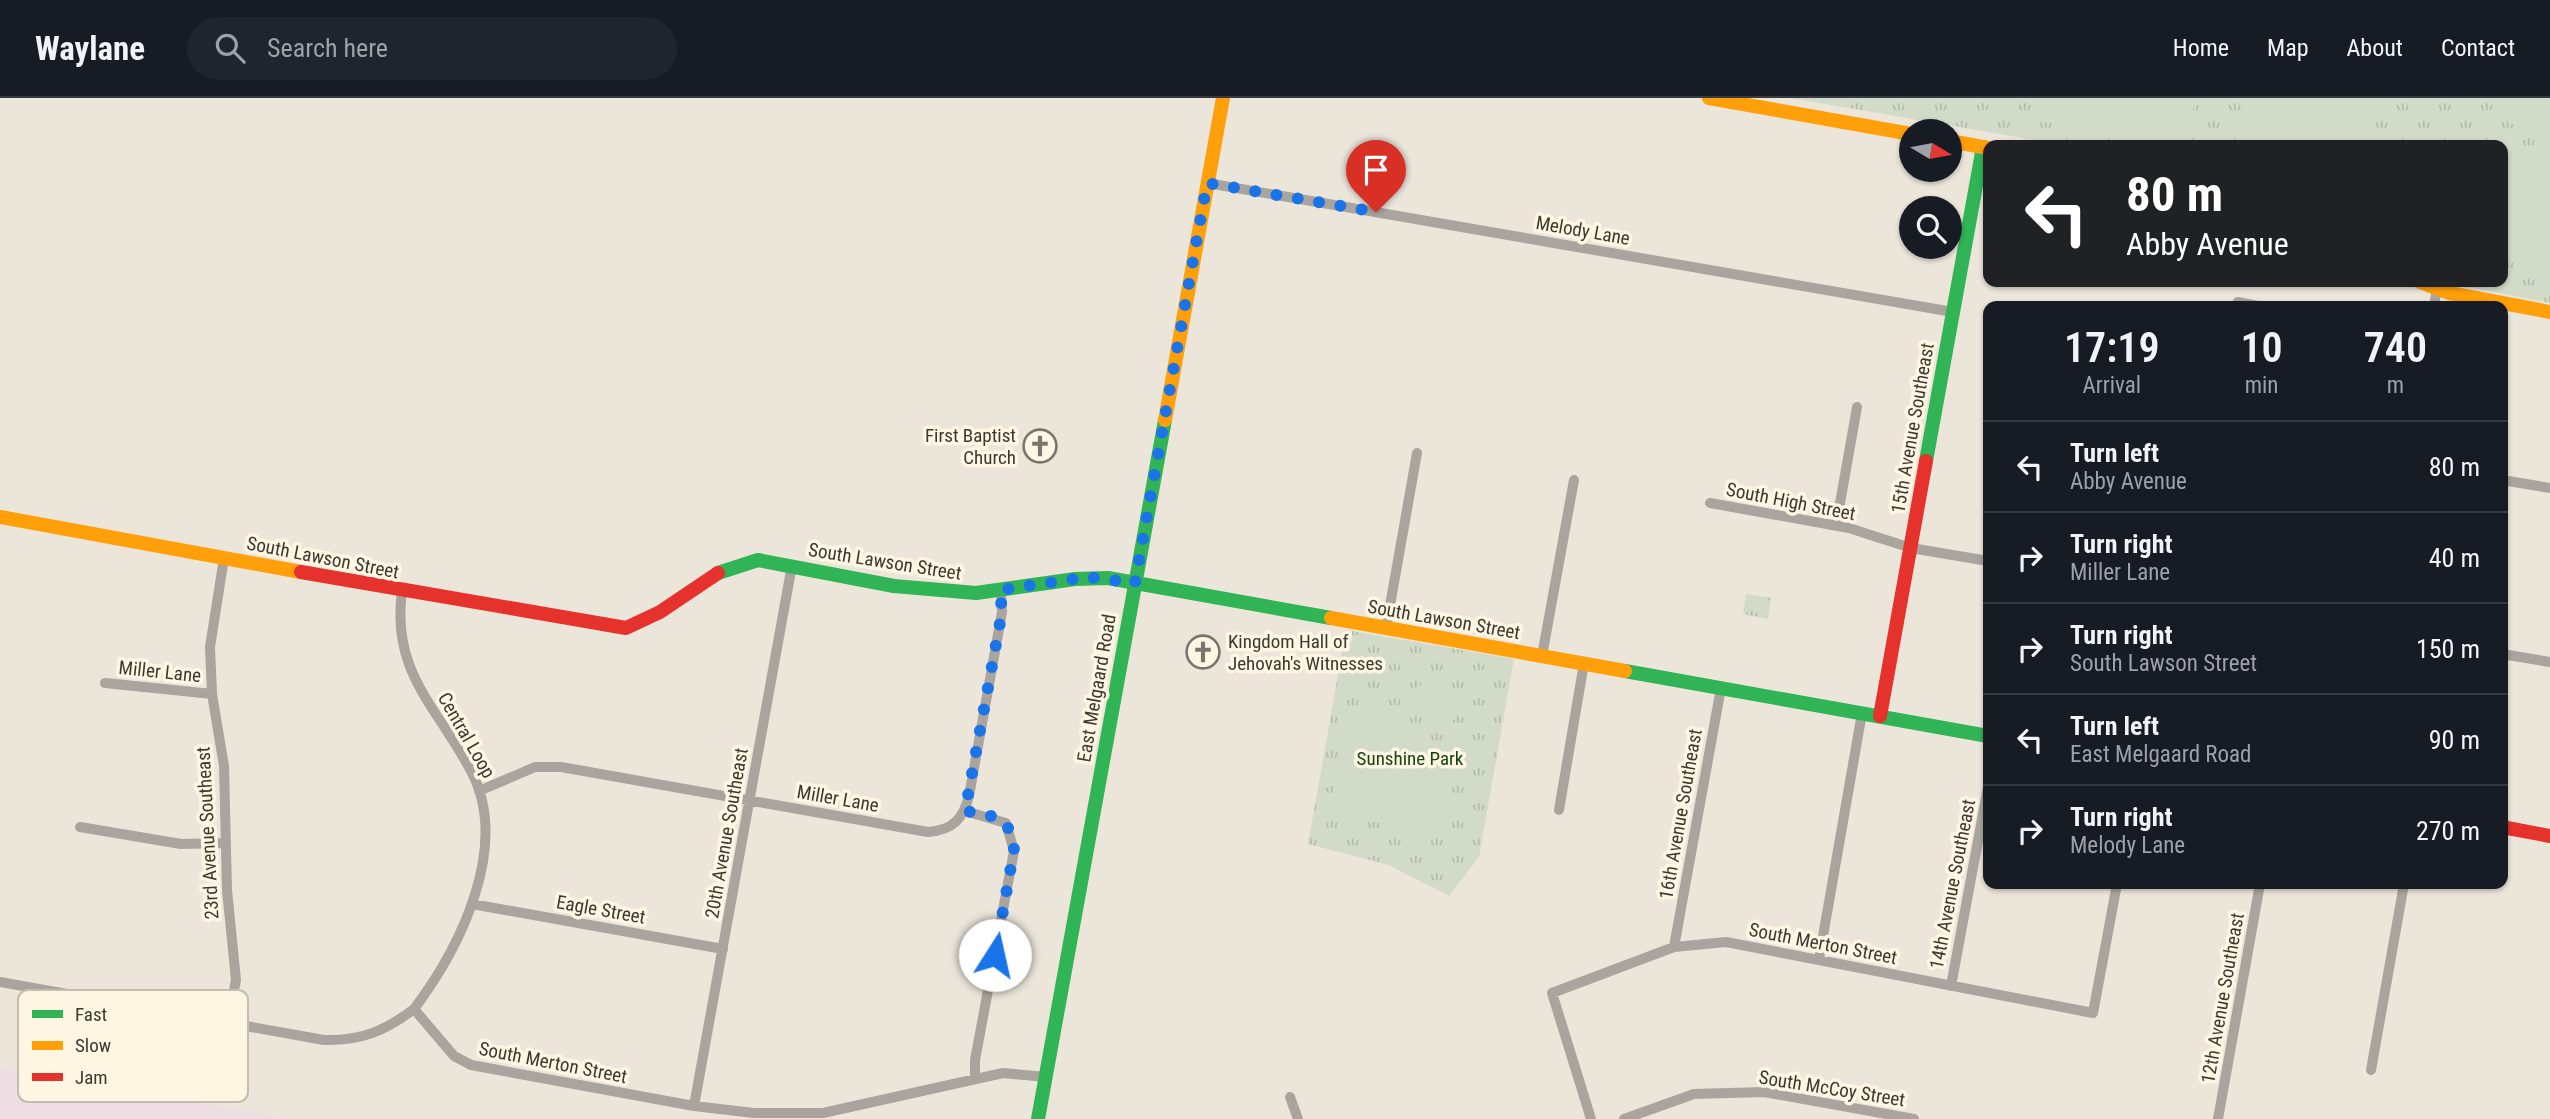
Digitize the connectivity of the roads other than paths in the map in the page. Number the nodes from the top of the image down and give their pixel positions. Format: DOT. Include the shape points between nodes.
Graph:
graph roads {
  1 [pos="1223,98"];
  2 [pos="1709,98"];
  3 [pos="1899,132"];
  4 [pos="1962,143"];
  5 [pos="1983,147"];
  6 [pos="1983,157"];
  7 [pos="1207,183"];
  8 [pos="2432,287"];
  9 [pos="2437,289"];
  10 [pos="2435,301"];
  11 [pos="2496,301"];
  12 [pos="2508,303"];
  13 [pos="1953,312"];
  14 [pos="2550,312"];
  15 [pos="1857,407"];
  16 [pos="1417,453"];
  17 [pos="1574,480"];
  18 [pos="2508,481"];
  19 [pos="2550,488"];
  20 [pos="1710,503"];
  21 [pos="0,517"];
  22 [pos="1836,526"];
  23 [pos="1911,548"];
  24 [pos="224,558"];
  25 [pos="1983,560"];
  26 [pos="792,565"];
  27 [pos="1135,583"];
  28 [pos="1000,590"];
  29 [pos="402,591"];
  30 [pos="1386,628"];
  31 [pos="2508,655"];
  32 [pos="1542,656"];
  33 [pos="2550,662"];
  34 [pos="1584,663"];
  35 [pos="104,683"];
  36 [pos="1721,688"];
  37 [pos="212,694"];
  38 [pos="1861,713"];
  39 [pos="1880,716"];
  40 [pos="1983,735"];
  41 [pos="479,791"];
  42 [pos="749,800"];
  43 [pos="1559,810"];
  44 [pos="965,811"];
  45 [pos="1983,815"];
  46 [pos="80,827"];
  47 [pos="2508,828"];
  48 [pos="2550,836"];
  49 [pos="226,844"];
  50 [pos="2116,889"];
  51 [pos="2259,889"];
  52 [pos="2403,889"];
  53 [pos="472,904"];
  54 [pos="1674,947"];
  55 [pos="723,949"];
  56 [pos="1819,959"];
  57 [pos="0,982"];
  58 [pos="1951,986"];
  59 [pos="44,990"];
  60 [pos="234,990"];
  61 [pos="414,1009"];
  62 [pos="248,1027"];
  63 [pos="2371,1070"];
  64 [pos="1046,1077"];
  65 [pos="975,1079"];
  66 [pos="1290,1097"];
  67 [pos="694,1106"];
  68 [pos="1038,1119"];
  69 [pos="1298,1119"];
  70 [pos="1591,1119"];
  71 [pos="1624,1119"];
  72 [pos="1914,1119"];
  73 [pos="2218,1119"];
  1 -- 7 [label="street, East Melgaard Road"];
  2 -- 3 [label="street"];
  4 -- 5 [label="street"];
  6 -- 13 [label="street, 15th Avenue Southeast"];
  7 -- 13 [label="street, Melody Lane"];
  7 -- 27 [label="street, East Melgaard Road"];
  8 -- 9 [label="street"];
  9 -- 10 [label="street"];
  9 -- 11 [label="street"];
  12 -- 14 [label="street"];
  13 -- 23 [label="street, 15th Avenue Southeast"];
  15 -- 22 [label="street"];
  16 -- 30 [label="street"];
  17 -- 32 [label="street"];
  18 -- 19 [label="street"];
  20 -- 22 [label="street, South High Street"];
  21 -- 24 [label="street, South Lawson Street"];
  22 -- 23 [label="street, South High Street"];
  23 -- 25 [label="street, South High Street"];
  23 -- 39 [label="street, 15th Avenue Southeast"];
  24 -- 29 [label="street, South Lawson Street"];
  24 -- 37 [label="street, 23rd Avenue Southeast" via="210,647"];
  26 -- 28 [label="street, South Lawson Street" via="924,590"];
  26 -- 29 [label="street, South Lawson Street" via="758,560 733,564 650,619 626,628"];
  26 -- 42 [label="street, 20th Avenue Southeast"];
  27 -- 28 [label="street, South Lawson Street" via="1088,577"];
  27 -- 30 [label="street, South Lawson Street"];
  27 -- 64 [label="street, East Melgaard Road"];
  28 -- 44 [label="street" via="1002,612"];
  29 -- 41 [label="street, Central Loop" via="399,632 411,675 464,757"];
  30 -- 32 [label="street, South Lawson Street"];
  31 -- 33 [label="street"];
  32 -- 34 [label="street, South Lawson Street"];
  34 -- 36 [label="street, South Lawson Street"];
  34 -- 43 [label="street"];
  35 -- 37 [label="street, Miller Lane"];
  36 -- 38 [label="street, South Lawson Street"];
  36 -- 54 [label="street, 16th Avenue Southeast"];
  37 -- 49 [label="street, 23rd Avenue Southeast" via="224,766"];
  38 -- 39 [label="street, South Lawson Street"];
  38 -- 56 [label="street"];
  39 -- 40 [label="street, South Lawson Street"];
  41 -- 42 [label="street, Miller Lane" via="545,766"];
  41 -- 53 [label="street, Central Loop" via="486,819"];
  42 -- 44 [label="street, Miller Lane" via="928,832 946,830"];
  42 -- 55 [label="street, 20th Avenue Southeast"];
  44 -- 65 [label="street" via="1006,823 1014,850"];
  45 -- 58 [label="street, 14th Avenue Southeast"];
  46 -- 49 [label="street" via="181,844"];
  47 -- 48 [label="street"];
  49 -- 60 [label="street, 23rd Avenue Southeast"];
  50 -- 58 [label="street, South Merton Street" via="2093,1013"];
  51 -- 73 [label="street, 12th Avenue Southeast"];
  52 -- 63 [label="street"];
  53 -- 55 [label="street, Eagle Street"];
  53 -- 61 [label="street, Central Loop" via="453,950"];
  54 -- 56 [label="street, South Merton Street" via="1726,942"];
  54 -- 70 [label="street, South Merton Street" via="1552,993"];
  55 -- 67 [label="street, 20th Avenue Southeast"];
  56 -- 58 [label="street, South Merton Street"];
  57 -- 59 [label="street"];
  61 -- 62 [label="street" via="379,1033 347,1041"];
  61 -- 67 [label="street, South Merton Street" via="454,1056 471,1065"];
  64 -- 65 [label="street, South Merton Street" via="1003,1073"];
  64 -- 68 [label="street, East Melgaard Road"];
  65 -- 67 [label="street, South Merton Street" via="823,1113 754,1113"];
  66 -- 69 [label="street"];
  71 -- 72 [label="street, South McCoy Street" via="1694,1094 1764,1092"];
}
